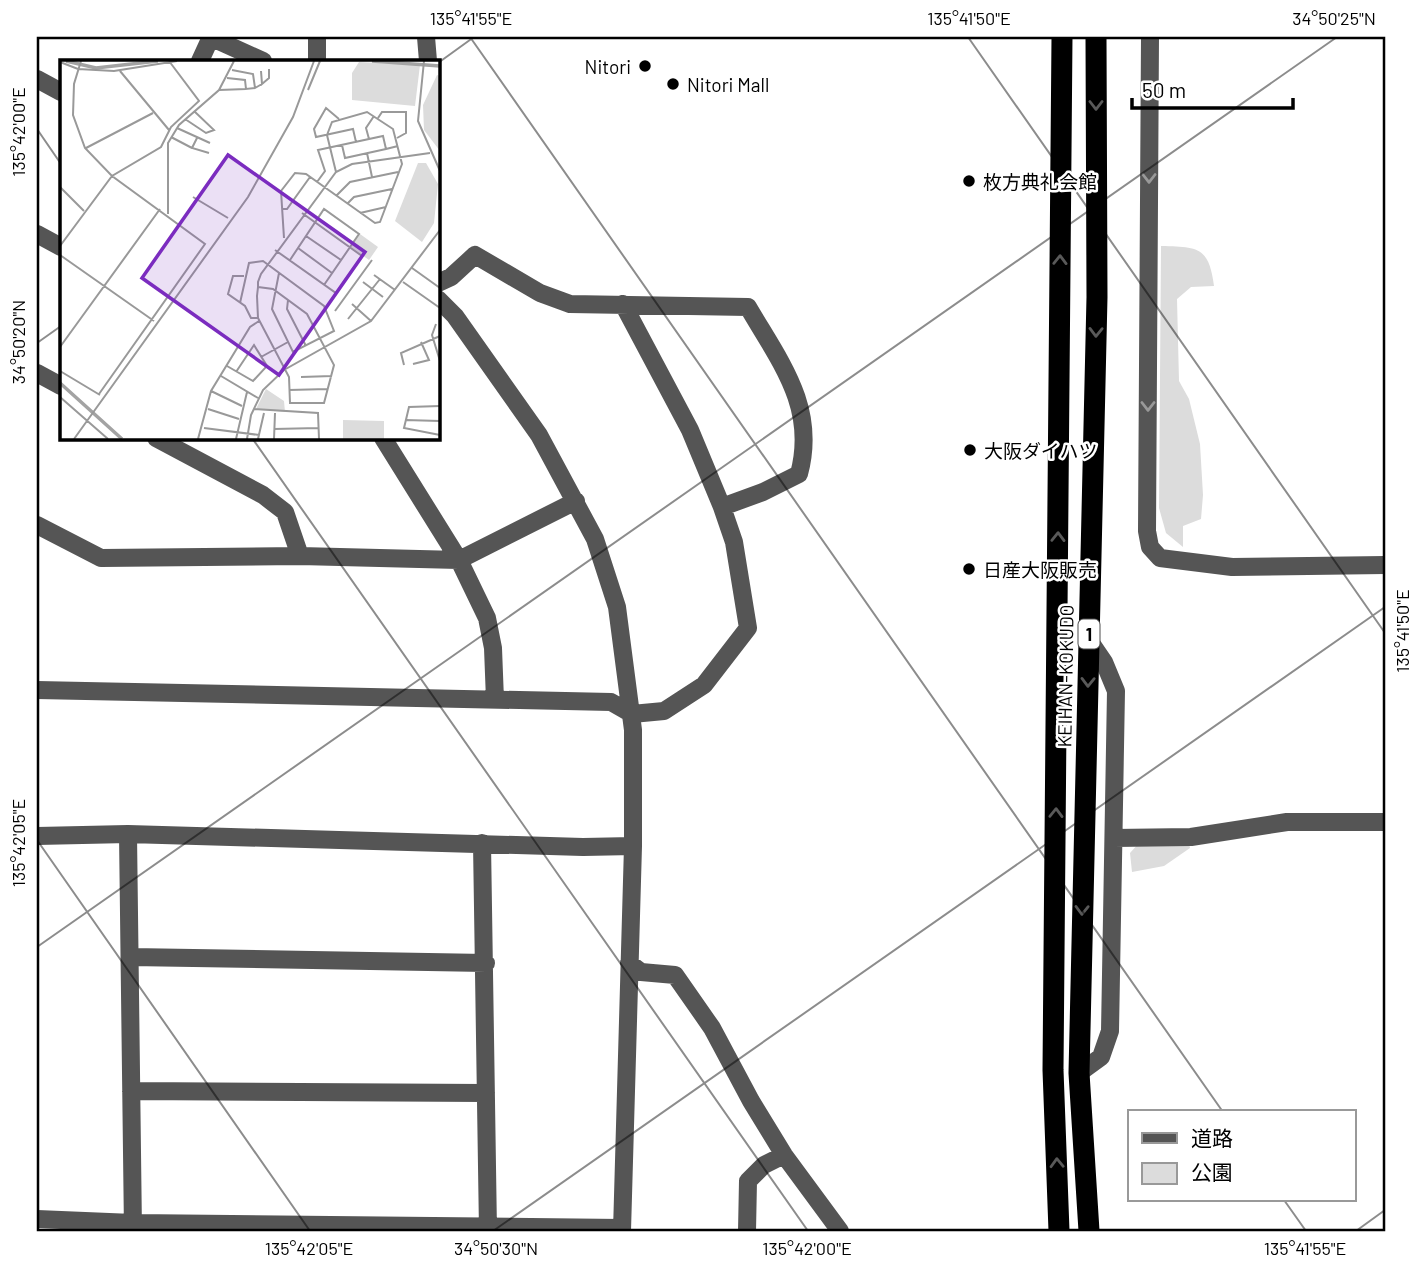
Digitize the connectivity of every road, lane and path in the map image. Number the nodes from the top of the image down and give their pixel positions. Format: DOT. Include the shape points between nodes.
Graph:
graph roads {
  1 [pos="211,37"];
  2 [pos="317,37"];
  3 [pos="426,37"];
  4 [pos="1062,37"];
  5 [pos="1096,37"];
  6 [pos="1150,37"];
  7 [pos="200,60"];
  8 [pos="261,60"];
  9 [pos="317,60"];
  10 [pos="428,60"];
  11 [pos="37,79"];
  12 [pos="60,91"];
  13 [pos="37,234"];
  14 [pos="60,246"];
  15 [pos="439,283"];
  16 [pos="439,300"];
  17 [pos="623,303"];
  18 [pos="37,373"];
  19 [pos="60,385"];
  20 [pos="158,439"];
  21 [pos="384,439"];
  22 [pos="576,501"];
  23 [pos="722,507"];
  24 [pos="37,525"];
  25 [pos="300,556"];
  26 [pos="459,560"];
  27 [pos="1385,565"];
  28 [pos="1089,640"];
  29 [pos="37,690"];
  30 [pos="495,700"];
  31 [pos="632,714"];
  32 [pos="1385,822"];
  33 [pos="128,834"];
  34 [pos="37,836"];
  35 [pos="1114,838"];
  36 [pos="482,844"];
  37 [pos="633,846"];
  38 [pos="131,957"];
  39 [pos="485,963"];
  40 [pos="629,963"];
  41 [pos="1079,1073"];
  42 [pos="131,1091"];
  43 [pos="486,1093"];
  44 [pos="783,1155"];
  45 [pos="37,1219"];
  46 [pos="133,1227"];
  47 [pos="488,1229"];
  48 [pos="622,1230"];
  49 [pos="747,1231"];
  50 [pos="840,1231"];
  51 [pos="1059,1231"];
  52 [pos="1089,1231"];
  1 -- 7 [label="street"];
  1 -- 8 [label="street"];
  2 -- 9 [label="street"];
  3 -- 10 [label="street"];
  51 -- 4 [label="highway, KEIHAN-KOKUDO / 1, one-way" via="1053,1070"];
  5 -- 28 [label="highway, KEIHAN-KOKUDO / 1, one-way" via="1097,297"];
  6 -- 27 [label="street, one-way" via="1150,547 1160,558 1232,567"];
  11 -- 12 [label="street"];
  13 -- 14 [label="street"];
  15 -- 17 [label="street" via="475,255 540,293 570,304"];
  16 -- 22 [label="street" via="539,435"];
  17 -- 23 [label="street" via="690,430"];
  17 -- 23 [label="street" via="748,307 792,384 803,417 799,474"];
  18 -- 19 [label="street"];
  20 -- 25 [label="street" via="263,495 285,512"];
  21 -- 26 [label="street"];
  22 -- 26 [label="street"];
  22 -- 31 [label="street" via="595,539 617,607"];
  23 -- 31 [label="street" via="734,542 748,628 704,685 664,711"];
  24 -- 25 [label="street" via="101,558"];
  25 -- 26 [label="street"];
  26 -- 30 [label="street" via="487,618"];
  28 -- 35 [label="street" via="1116,691"];
  28 -- 41 [label="highway, KEIHAN-KOKUDO / 1, one-way"];
  29 -- 30 [label="street"];
  30 -- 31 [label="street" via="611,702"];
  31 -- 37 [label="street"];
  32 -- 35 [label="street" via="1287,822 1191,837"];
  33 -- 34 [label="street"];
  33 -- 36 [label="street"];
  33 -- 38 [label="street"];
  35 -- 41 [label="street" via="1110,1031 1101,1057"];
  36 -- 37 [label="street"];
  36 -- 39 [label="street"];
  37 -- 40 [label="street"];
  38 -- 39 [label="street"];
  38 -- 42 [label="street"];
  39 -- 43 [label="street"];
  40 -- 44 [label="street" via="641,972 675,975 712,1028"];
  40 -- 48 [label="street"];
  41 -- 52 [label="highway, KEIHAN-KOKUDO / 1"];
  42 -- 43 [label="street"];
  42 -- 46 [label="street"];
  43 -- 47 [label="street"];
  44 -- 49 [label="street" via="748,1181"];
  44 -- 50 [label="street"];
  45 -- 46 [label="street"];
  46 -- 47 [label="street"];
  47 -- 48 [label="street"];
}
